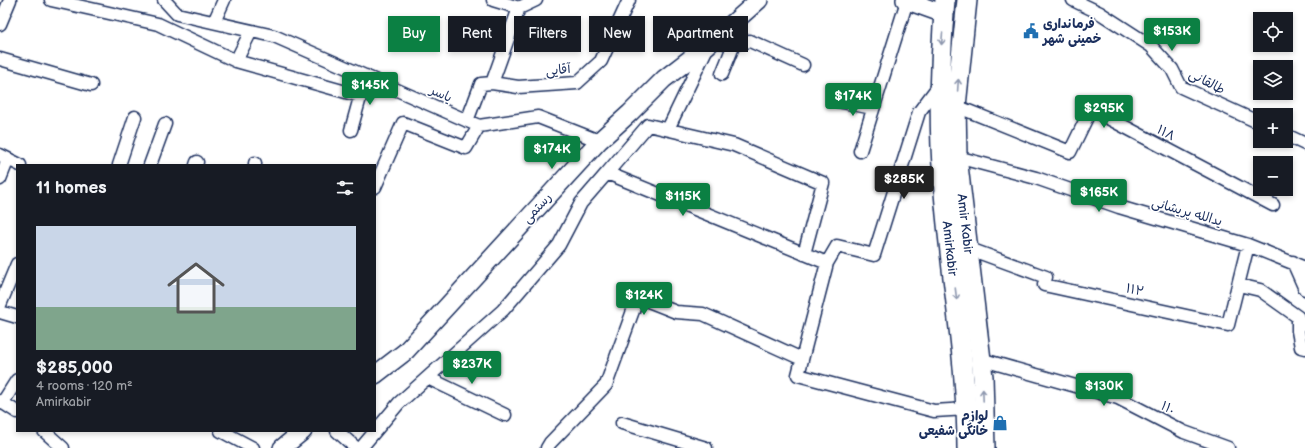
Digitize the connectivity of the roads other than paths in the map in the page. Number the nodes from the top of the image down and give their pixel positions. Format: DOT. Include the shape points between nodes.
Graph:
graph roads {
  1 [pos="10,0"];
  2 [pos="51,0"];
  3 [pos="164,0"];
  4 [pos="224,0"];
  5 [pos="493,0"];
  6 [pos="536,0"];
  7 [pos="629,0"];
  8 [pos="759,0"];
  9 [pos="906,0"];
  10 [pos="967,0"];
  11 [pos="1073,0"];
  12 [pos="945,7"];
  13 [pos="519,8"];
  14 [pos="741,16"];
  15 [pos="214,22"];
  16 [pos="0,24"];
  17 [pos="251,30"];
  18 [pos="748,41"];
  19 [pos="699,52"];
  20 [pos="706,52"];
  21 [pos="731,52"];
  22 [pos="0,59"];
  23 [pos="236,61"];
  24 [pos="803,65"];
  25 [pos="722,74"];
  26 [pos="366,76"];
  27 [pos="492,82"];
  28 [pos="940,84"];
  29 [pos="91,85"];
  30 [pos="360,96"];
  31 [pos="837,101"];
  32 [pos="956,106"];
  33 [pos="873,108"];
  34 [pos="135,117"];
  35 [pos="1253,120"];
  36 [pos="468,121"];
  37 [pos="165,124"];
  38 [pos="479,126"];
  39 [pos="668,129"];
  40 [pos="351,130"];
  41 [pos="1293,138"];
  42 [pos="599,141"];
  43 [pos="1305,144"];
  44 [pos="860,152"];
  45 [pos="4,157"];
  46 [pos="957,157"];
  47 [pos="18,164"];
  48 [pos="119,164"];
  49 [pos="150,164"];
  50 [pos="607,172"];
  51 [pos="0,179"];
  52 [pos="376,185"];
  53 [pos="1273,205"];
  54 [pos="1248,245"];
  55 [pos="804,254"];
  56 [pos="963,260"];
  57 [pos="1293,262"];
  58 [pos="827,264"];
  59 [pos="16,266"];
  60 [pos="1305,268"];
  61 [pos="1239,285"];
  62 [pos="1305,289"];
  63 [pos="0,305"];
  64 [pos="0,312"];
  65 [pos="16,317"];
  66 [pos="1305,348"];
  67 [pos="802,359"];
  68 [pos="980,359"];
  69 [pos="376,374"];
  70 [pos="428,378"];
  71 [pos="16,381"];
  72 [pos="1,401"];
  73 [pos="967,409"];
  74 [pos="16,411"];
  75 [pos="505,415"];
  76 [pos="622,423"];
  77 [pos="376,430"];
  78 [pos="45,432"];
  79 [pos="223,432"];
  80 [pos="302,432"];
  81 [pos="338,432"];
  82 [pos="375,432"];
  83 [pos="63,448"];
  84 [pos="253,448"];
  85 [pos="282,448"];
  86 [pos="356,448"];
  87 [pos="361,448"];
  88 [pos="547,448"];
  89 [pos="706,448"];
  90 [pos="967,448"];
  91 [pos="985,448"];
  92 [pos="1228,448"];
  1 -- 16 [label="street"];
  2 -- 23 [label="street" via="158,24"];
  3 -- 15 [label="street, یاسر" via="177,14"];
  4 -- 15 [label="street"];
  5 -- 13 [label="street"];
  6 -- 13 [label="street"];
  7 -- 27 [label="street, آقایی" via="601,61 577,83 518,87"];
  8 -- 14 [label="street, رستمی"];
  9 -- 12 [label="street"];
  9 -- 33 [label="street"];
  32 -- 10 [label="main road, Amir Kabir, one-way"];
  11 -- 35 [label="street, طالقانی" via="1100,13 1151,46 1172,69 1181,87"];
  12 -- 28 [label="main road, Amirkabir, one-way"];
  13 -- 27 [label="street"];
  15 -- 17 [label="street, یاسر"];
  17 -- 23 [label="street"];
  17 -- 26 [label="street, یاسر" via="274,36"];
  18 -- 24 [label="street"];
  19 -- 42 [label="street, رستمی" via="664,78"];
  20 -- 39 [label="street"];
  21 -- 25 [label="street"];
  22 -- 29 [label="street"];
  23 -- 30 [label="street"];
  26 -- 30 [label="street"];
  26 -- 36 [label="street, یاسر"];
  27 -- 36 [label="street" via="481,84"];
  28 -- 56 [label="main road, Amirkabir" via="943,180"];
  28 -- 58 [label="street" via="919,112 874,255 836,246"];
  30 -- 40 [label="street"];
  31 -- 33 [label="street"];
  32 -- 46 [label="main road, Amir Kabir"];
  32 -- 53 [label="street, ۱۱۸" via="1070,152 1091,109"];
  33 -- 44 [label="street"];
  34 -- 48 [label="street"];
  36 -- 38 [label="street, یاسر"];
  37 -- 49 [label="street"];
  38 -- 42 [label="street" via="538,117"];
  38 -- 52 [label="street" via="466,148 402,123"];
  39 -- 50 [label="street" via="648,125"];
  39 -- 55 [label="street" via="734,146 823,183"];
  41 -- 43 [label="street"];
  42 -- 69 [label="street, رستمی" via="405,352"];
  45 -- 47 [label="street"];
  45 -- 51 [label="street"];
  46 -- 54 [label="street, یدالله پریشانی" via="1036,178 1119,207"];
  46 -- 56 [label="main road, Amir Kabir"];
  50 -- 55 [label="street"];
  50 -- 70 [label="street" via="581,203 559,245 508,304"];
  54 -- 57 [label="street, یدالله پریشانی"];
  54 -- 61 [label="street, ۱۱۲"];
  55 -- 58 [label="street"];
  56 -- 61 [label="street, ۱۱۲" via="1046,277 1044,285 1228,325"];
  56 -- 68 [label="main road, Amir Kabir"];
  56 -- 73 [label="main road, Amirkabir, one-way"];
  57 -- 60 [label="street, یدالله پریشانی"];
  57 -- 62 [label="street"];
  58 -- 67 [label="street"];
  59 -- 63 [label="street"];
  61 -- 66 [label="street" via="1260,290 1298,317 1298,330 1302,347"];
  64 -- 65 [label="street"];
  67 -- 73 [label="street" via="798,375 934,411"];
  67 -- 88 [label="street" via="704,314 676,312 638,297 606,385"];
  91 -- 68 [label="main road, Amir Kabir, one-way"];
  68 -- 92 [label="street, ۱۱۰" via="1118,398 1184,432"];
  70 -- 75 [label="street"];
  70 -- 77 [label="street" via="399,403"];
  71 -- 72 [label="street"];
  72 -- 74 [label="street"];
  73 -- 90 [label="main road, Amirkabir"];
  76 -- 89 [label="street"];
  78 -- 83 [label="street"];
  79 -- 84 [label="street"];
  80 -- 85 [label="street"];
  81 -- 86 [label="street"];
  82 -- 87 [label="street"];
}
